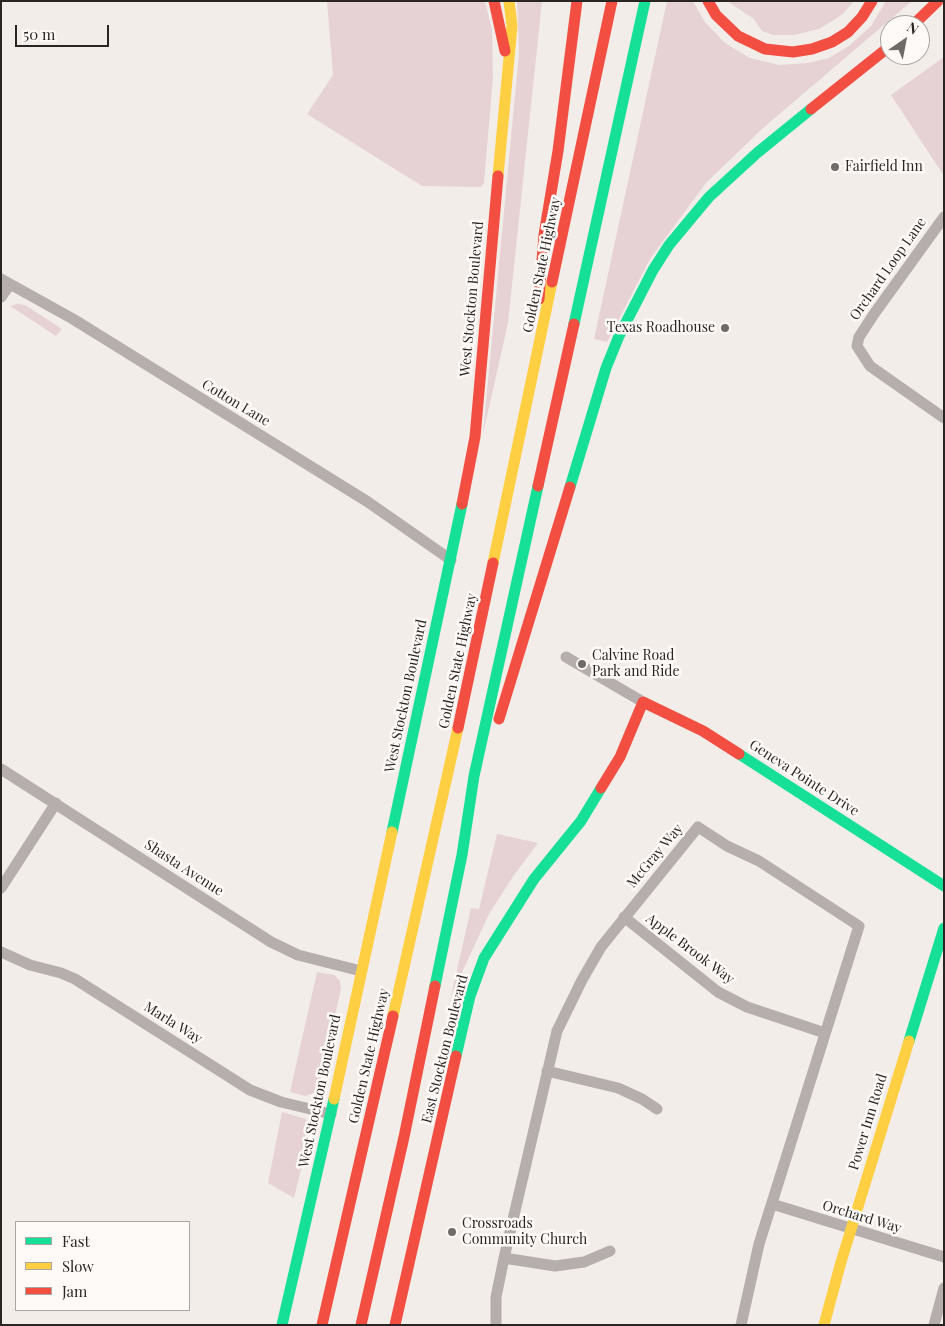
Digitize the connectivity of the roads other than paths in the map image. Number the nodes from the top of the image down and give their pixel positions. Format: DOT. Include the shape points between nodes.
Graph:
graph roads {
  1 [pos="494,1"];
  2 [pos="509,1"];
  3 [pos="577,1"];
  4 [pos="612,1"];
  5 [pos="645,1"];
  6 [pos="708,1"];
  7 [pos="872,1"];
  8 [pos="938,1"];
  9 [pos="923,15"];
  10 [pos="880,54"];
  11 [pos="508,65"];
  12 [pos="944,216"];
  13 [pos="5,282"];
  14 [pos="1,297"];
  15 [pos="532,382"];
  16 [pos="944,418"];
  17 [pos="451,560"];
  18 [pos="566,657"];
  19 [pos="643,702"];
  20 [pos="1,769"];
  21 [pos="474,776"];
  22 [pos="56,803"];
  23 [pos="944,886"];
  24 [pos="1,888"];
  25 [pos="624,917"];
  26 [pos="944,928"];
  27 [pos="1,952"];
  28 [pos="361,972"];
  29 [pos="825,1033"];
  30 [pos="547,1071"];
  31 [pos="657,1109"];
  32 [pos="331,1114"];
  33 [pos="772,1204"];
  34 [pos="851,1230"];
  35 [pos="610,1251"];
  36 [pos="944,1257"];
  37 [pos="504,1258"];
  38 [pos="944,1288"];
  39 [pos="282,1325"];
  40 [pos="322,1325"];
  41 [pos="361,1325"];
  42 [pos="395,1325"];
  43 [pos="496,1325"];
  44 [pos="741,1325"];
  45 [pos="824,1325"];
  46 [pos="934,1325"];
  1 -- 11 [label="main road, West Stockton Boulevard"];
  2 -- 11 [label="main road, West Stockton Boulevard" via="512,26"];
  3 -- 15 [label="main road" via="544,235"];
  4 -- 15 [label="main road, Golden State Highway"];
  5 -- 21 [label="main road"];
  6 -- 7 [label="main road" via="716,15 738,36 765,49 793,52 825,44 848,32"];
  8 -- 9 [label="main road"];
  10 -- 21 [label="main road" via="709,196 653,270 606,368 500,715"];
  11 -- 17 [label="main road, West Stockton Boulevard" via="475,437"];
  12 -- 16 [label="street, Orchard Loop Lane" via="874,314 857,346 870,366"];
  13 -- 14 [label="street"];
  13 -- 17 [label="street, Cotton Lane" via="73,320 368,502"];
  15 -- 40 [label="main road, Golden State Highway" via="450,766"];
  17 -- 28 [label="main road, West Stockton Boulevard"];
  18 -- 19 [label="street"];
  19 -- 23 [label="main road, Geneva Pointe Drive" via="703,731"];
  19 -- 42 [label="main road, East Stockton Boulevard" via="620,757 581,820 534,879 484,958 470,996"];
  20 -- 22 [label="street, Shasta Avenue"];
  21 -- 41 [label="main road" via="462,855 404,1137"];
  22 -- 24 [label="street"];
  22 -- 28 [label="street, Shasta Avenue" via="276,944 298,955"];
  25 -- 29 [label="street, Apple Brook Way" via="718,992 747,1007"];
  25 -- 29 [label="street, McGray Way" via="698,827 759,861 859,926"];
  25 -- 30 [label="street, McGray Way" via="582,980 557,1031"];
  26 -- 34 [label="main road, Power Inn Road"];
  27 -- 32 [label="street, Marla Way" via="75,979 250,1090 274,1100"];
  28 -- 32 [label="main road, West Stockton Boulevard"];
  29 -- 33 [label="street, McGray Way"];
  30 -- 31 [label="street" via="618,1088"];
  30 -- 37 [label="street, McGray Way"];
  32 -- 39 [label="main road, West Stockton Boulevard"];
  33 -- 34 [label="street, Orchard Way"];
  33 -- 44 [label="street, McGray Way" via="759,1244"];
  34 -- 36 [label="street, Orchard Way"];
  34 -- 45 [label="main road, Power Inn Road"];
  35 -- 37 [label="street" via="584,1262 555,1266"];
  37 -- 43 [label="street, McGray Way" via="496,1297"];
  38 -- 46 [label="street"];
}
